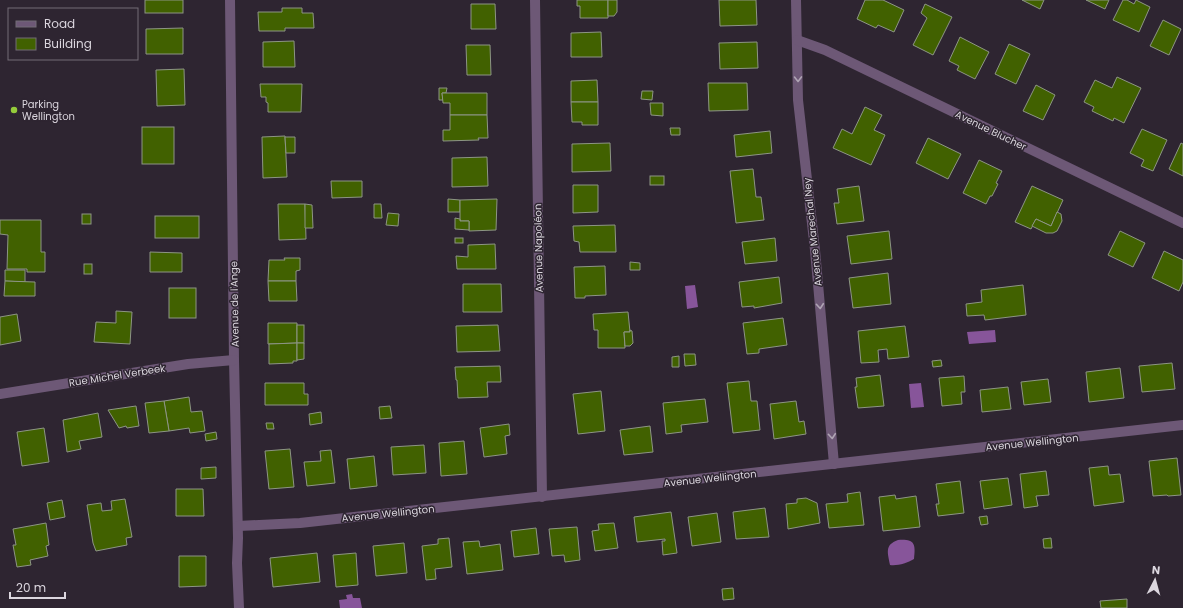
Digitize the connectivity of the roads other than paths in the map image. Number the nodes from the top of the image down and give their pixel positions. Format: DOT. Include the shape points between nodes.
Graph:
graph roads {
  1 [pos="230,0"];
  2 [pos="535,0"];
  3 [pos="796,0"];
  4 [pos="797,40"];
  5 [pos="1183,223"];
  6 [pos="234,360"];
  7 [pos="0,394"];
  8 [pos="1183,426"];
  9 [pos="834,464"];
  10 [pos="542,497"];
  11 [pos="238,526"];
  12 [pos="239,608"];
  1 -- 6 [label="street, Avenue de l'Ange"];
  2 -- 10 [label="street, Avenue Napoléon"];
  3 -- 4 [label="street, Avenue Marechal Ney"];
  4 -- 5 [label="street, Avenue Blucher" via="825,50"];
  4 -- 9 [label="street, Avenue Marechal Ney, one-way" via="798,100 815,250"];
  6 -- 7 [label="street, Rue Michel Verbeek" via="188,364"];
  6 -- 11 [label="street, Avenue de l'Ange"];
  8 -- 9 [label="street, Avenue Wellington"];
  9 -- 10 [label="street, Avenue Wellington"];
  10 -- 11 [label="street, Avenue Wellington" via="300,523"];
  11 -- 12 [label="street, Avenue de l'Ange"];
}
